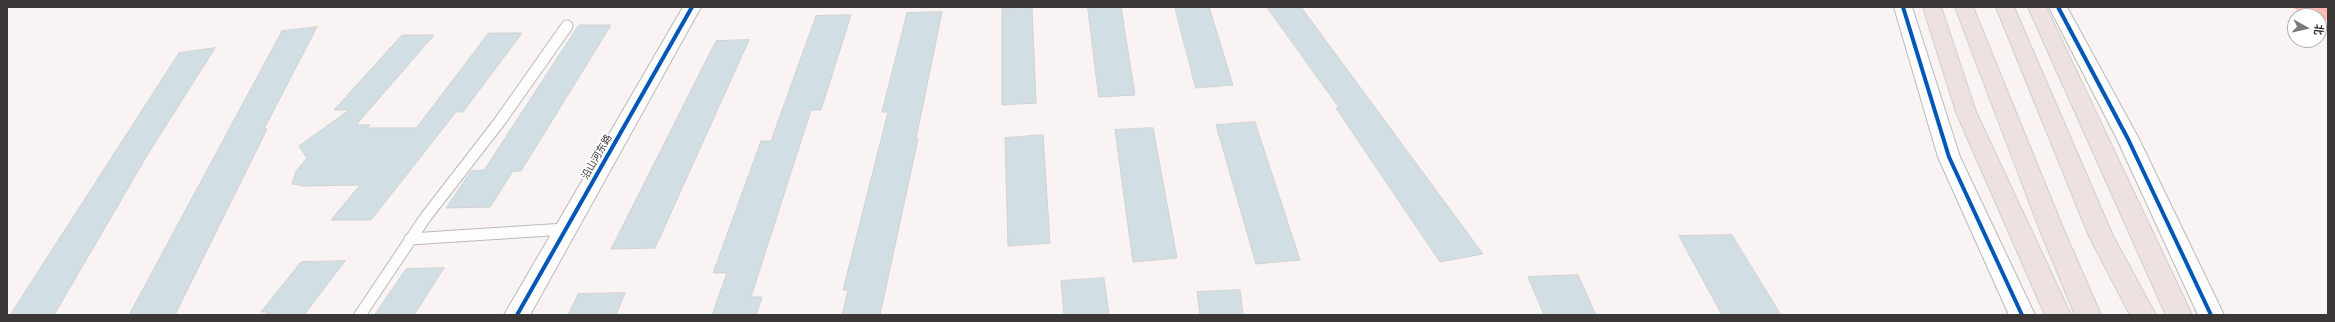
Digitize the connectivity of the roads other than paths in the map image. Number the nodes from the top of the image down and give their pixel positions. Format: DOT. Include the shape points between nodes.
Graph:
graph roads {
  1 [pos="692,7"];
  2 [pos="1903,7"];
  3 [pos="1932,7"];
  4 [pos="1964,7"];
  5 [pos="2005,7"];
  6 [pos="2037,7"];
  7 [pos="2058,7"];
  8 [pos="567,26"];
  9 [pos="565,229"];
  10 [pos="410,239"];
  11 [pos="360,315"];
  12 [pos="517,315"];
  13 [pos="2022,315"];
  14 [pos="2058,315"];
  15 [pos="2088,315"];
  16 [pos="2143,315"];
  17 [pos="2179,315"];
  18 [pos="2211,315"];
  1 -- 9 [label="street, 沿山河东路"];
  2 -- 13 [label="street" via="1949,157"];
  3 -- 14 [label="highway" via="1966,112"];
  4 -- 15 [label="highway"];
  5 -- 16 [label="highway" via="2101,236"];
  6 -- 17 [label="highway"];
  7 -- 18 [label="street" via="2128,139"];
  8 -- 10 [label="lane" via="500,121"];
  9 -- 10 [label="lane"];
  9 -- 12 [label="street, 沿山河东路"];
  10 -- 11 [label="lane"];
}
